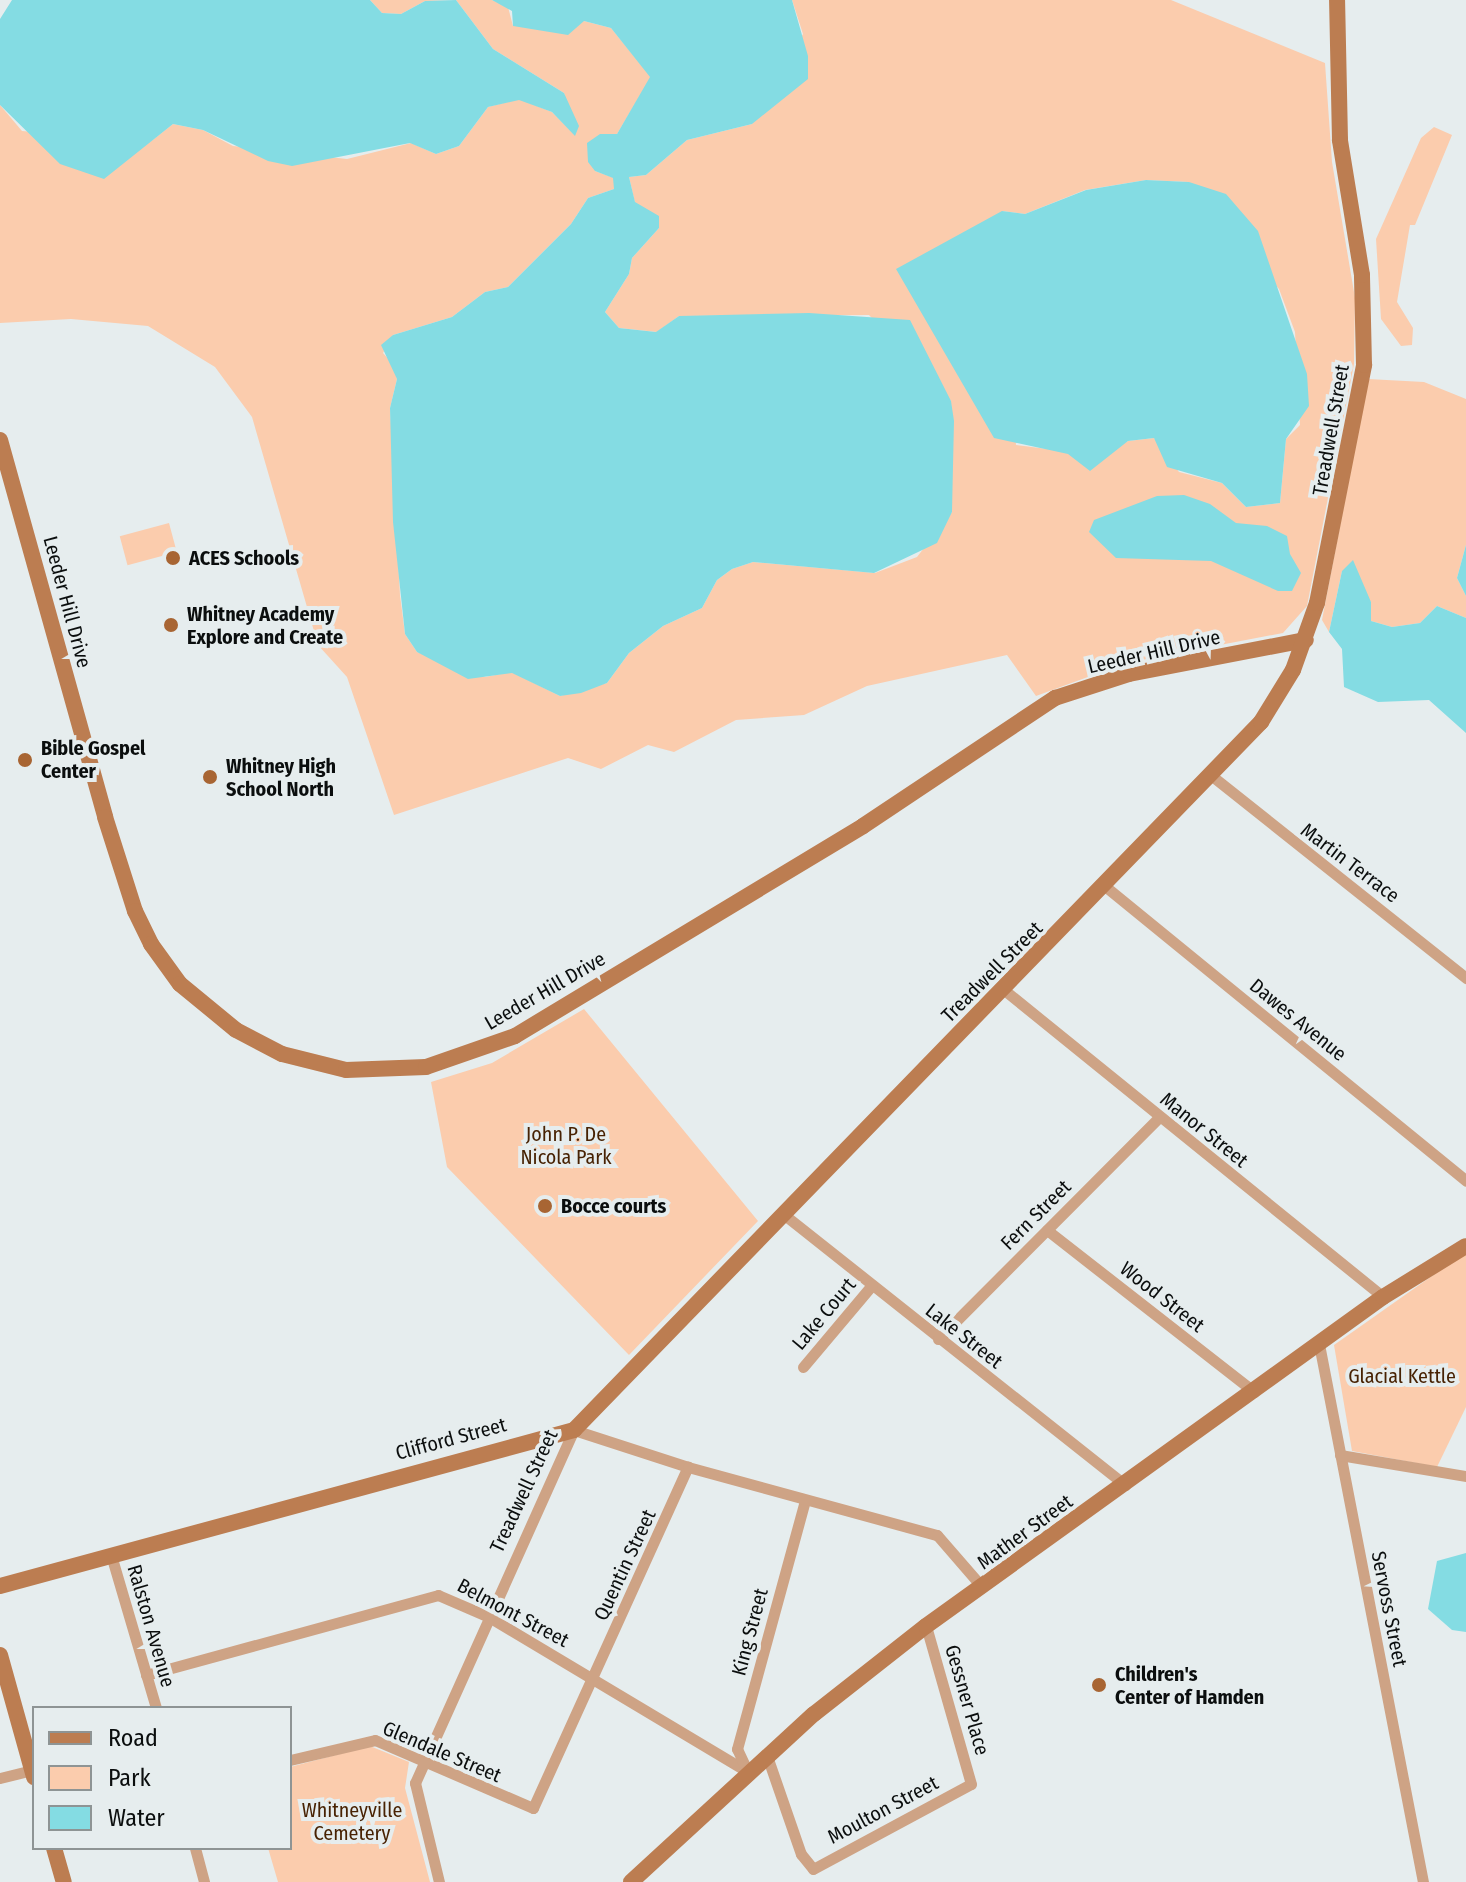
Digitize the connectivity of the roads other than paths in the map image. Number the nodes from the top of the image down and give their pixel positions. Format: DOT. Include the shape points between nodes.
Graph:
graph roads {
  1 [pos="1337,0"];
  2 [pos="0,440"];
  3 [pos="1306,640"];
  4 [pos="1212,776"];
  5 [pos="1106,887"];
  6 [pos="1466,978"];
  7 [pos="1003,989"];
  8 [pos="1159,1117"];
  9 [pos="1466,1181"];
  10 [pos="782,1213"];
  11 [pos="1047,1230"];
  12 [pos="1466,1246"];
  13 [pos="872,1285"];
  14 [pos="1383,1297"];
  15 [pos="938,1339"];
  16 [pos="1319,1344"];
  17 [pos="803,1367"];
  18 [pos="1254,1392"];
  19 [pos="574,1430"];
  20 [pos="1340,1455"];
  21 [pos="688,1467"];
  22 [pos="1466,1476"];
  23 [pos="1125,1485"];
  24 [pos="805,1500"];
  25 [pos="111,1555"];
  26 [pos="0,1586"];
  27 [pos="982,1587"];
  28 [pos="489,1617"];
  29 [pos="926,1626"];
  30 [pos="0,1655"];
  31 [pos="146,1675"];
  32 [pos="593,1677"];
  33 [pos="155,1706"];
  34 [pos="767,1756"];
  35 [pos="292,1760"];
  36 [pos="424,1762"];
  37 [pos="32,1769"];
  38 [pos="748,1772"];
  39 [pos="32,1773"];
  40 [pos="0,1778"];
  41 [pos="971,1784"];
  42 [pos="533,1808"];
  43 [pos="55,1850"];
  44 [pos="196,1850"];
  45 [pos="64,1882"];
  46 [pos="204,1882"];
  47 [pos="439,1882"];
  48 [pos="631,1882"];
  49 [pos="1423,1882"];
  1 -- 3 [label="street, Treadwell Street" via="1342,160 1366,315 1364,365"];
  2 -- 3 [label="street, Leeder Hill Drive" via="140,924 180,984 236,1030 282,1054 346,1070 426,1067 515,1036 863,826 1055,698 1129,674"];
  3 -- 4 [label="street, Treadwell Street" via="1273,706"];
  4 -- 5 [label="street, Treadwell Street"];
  4 -- 6 [label="street, Martin Terrace"];
  5 -- 7 [label="street, Treadwell Street"];
  5 -- 9 [label="street, Dawes Avenue"];
  7 -- 8 [label="street, Manor Street"];
  7 -- 10 [label="street, Treadwell Street"];
  8 -- 11 [label="street, Fern Street"];
  8 -- 14 [label="street, Manor Street"];
  10 -- 13 [label="street, Lake Street"];
  10 -- 19 [label="street, Treadwell Street"];
  11 -- 15 [label="street, Fern Street"];
  11 -- 18 [label="street, Wood Street"];
  12 -- 14 [label="street, Mather Street"];
  13 -- 15 [label="street, Lake Street"];
  13 -- 17 [label="street, Lake Court"];
  14 -- 16 [label="street, Mather Street"];
  15 -- 23 [label="street, Lake Street"];
  16 -- 18 [label="street, Mather Street"];
  16 -- 20 [label="street, Servoss Street"];
  18 -- 23 [label="street, Mather Street"];
  19 -- 21 [label="street"];
  19 -- 25 [label="street, Clifford Street"];
  19 -- 28 [label="street, Treadwell Street"];
  20 -- 22 [label="street"];
  20 -- 49 [label="street, Servoss Street"];
  21 -- 24 [label="street"];
  21 -- 32 [label="street, Quentin Street"];
  23 -- 27 [label="street, Mather Street"];
  24 -- 27 [label="street" via="937,1535"];
  24 -- 38 [label="street, King Street" via="737,1749"];
  25 -- 26 [label="street, Clifford Street"];
  25 -- 31 [label="street, Ralston Avenue"];
  27 -- 29 [label="street, Mather Street"];
  28 -- 31 [label="street, Belmont Street" via="449,1597 429,1595"];
  28 -- 32 [label="street, Belmont Street"];
  28 -- 36 [label="street, Treadwell Street"];
  29 -- 34 [label="street, Mather Street"];
  29 -- 41 [label="street, Gessner Place"];
  30 -- 37 [label="street"];
  31 -- 33 [label="street, Ralston Avenue"];
  32 -- 38 [label="street, Belmont Street"];
  32 -- 42 [label="street, Quentin Street"];
  34 -- 38 [label="street, Mather Street"];
  34 -- 41 [label="street, Moulton Street" via="801,1854 813,1869"];
  35 -- 36 [label="street, Glendale Street" via="375,1740"];
  36 -- 42 [label="street, Glendale Street"];
  36 -- 47 [label="street, Treadwell Street" via="415,1783"];
  38 -- 48 [label="street, Mather Street"];
  39 -- 40 [label="street"];
  43 -- 45 [label="street"];
  44 -- 46 [label="street"];
}
